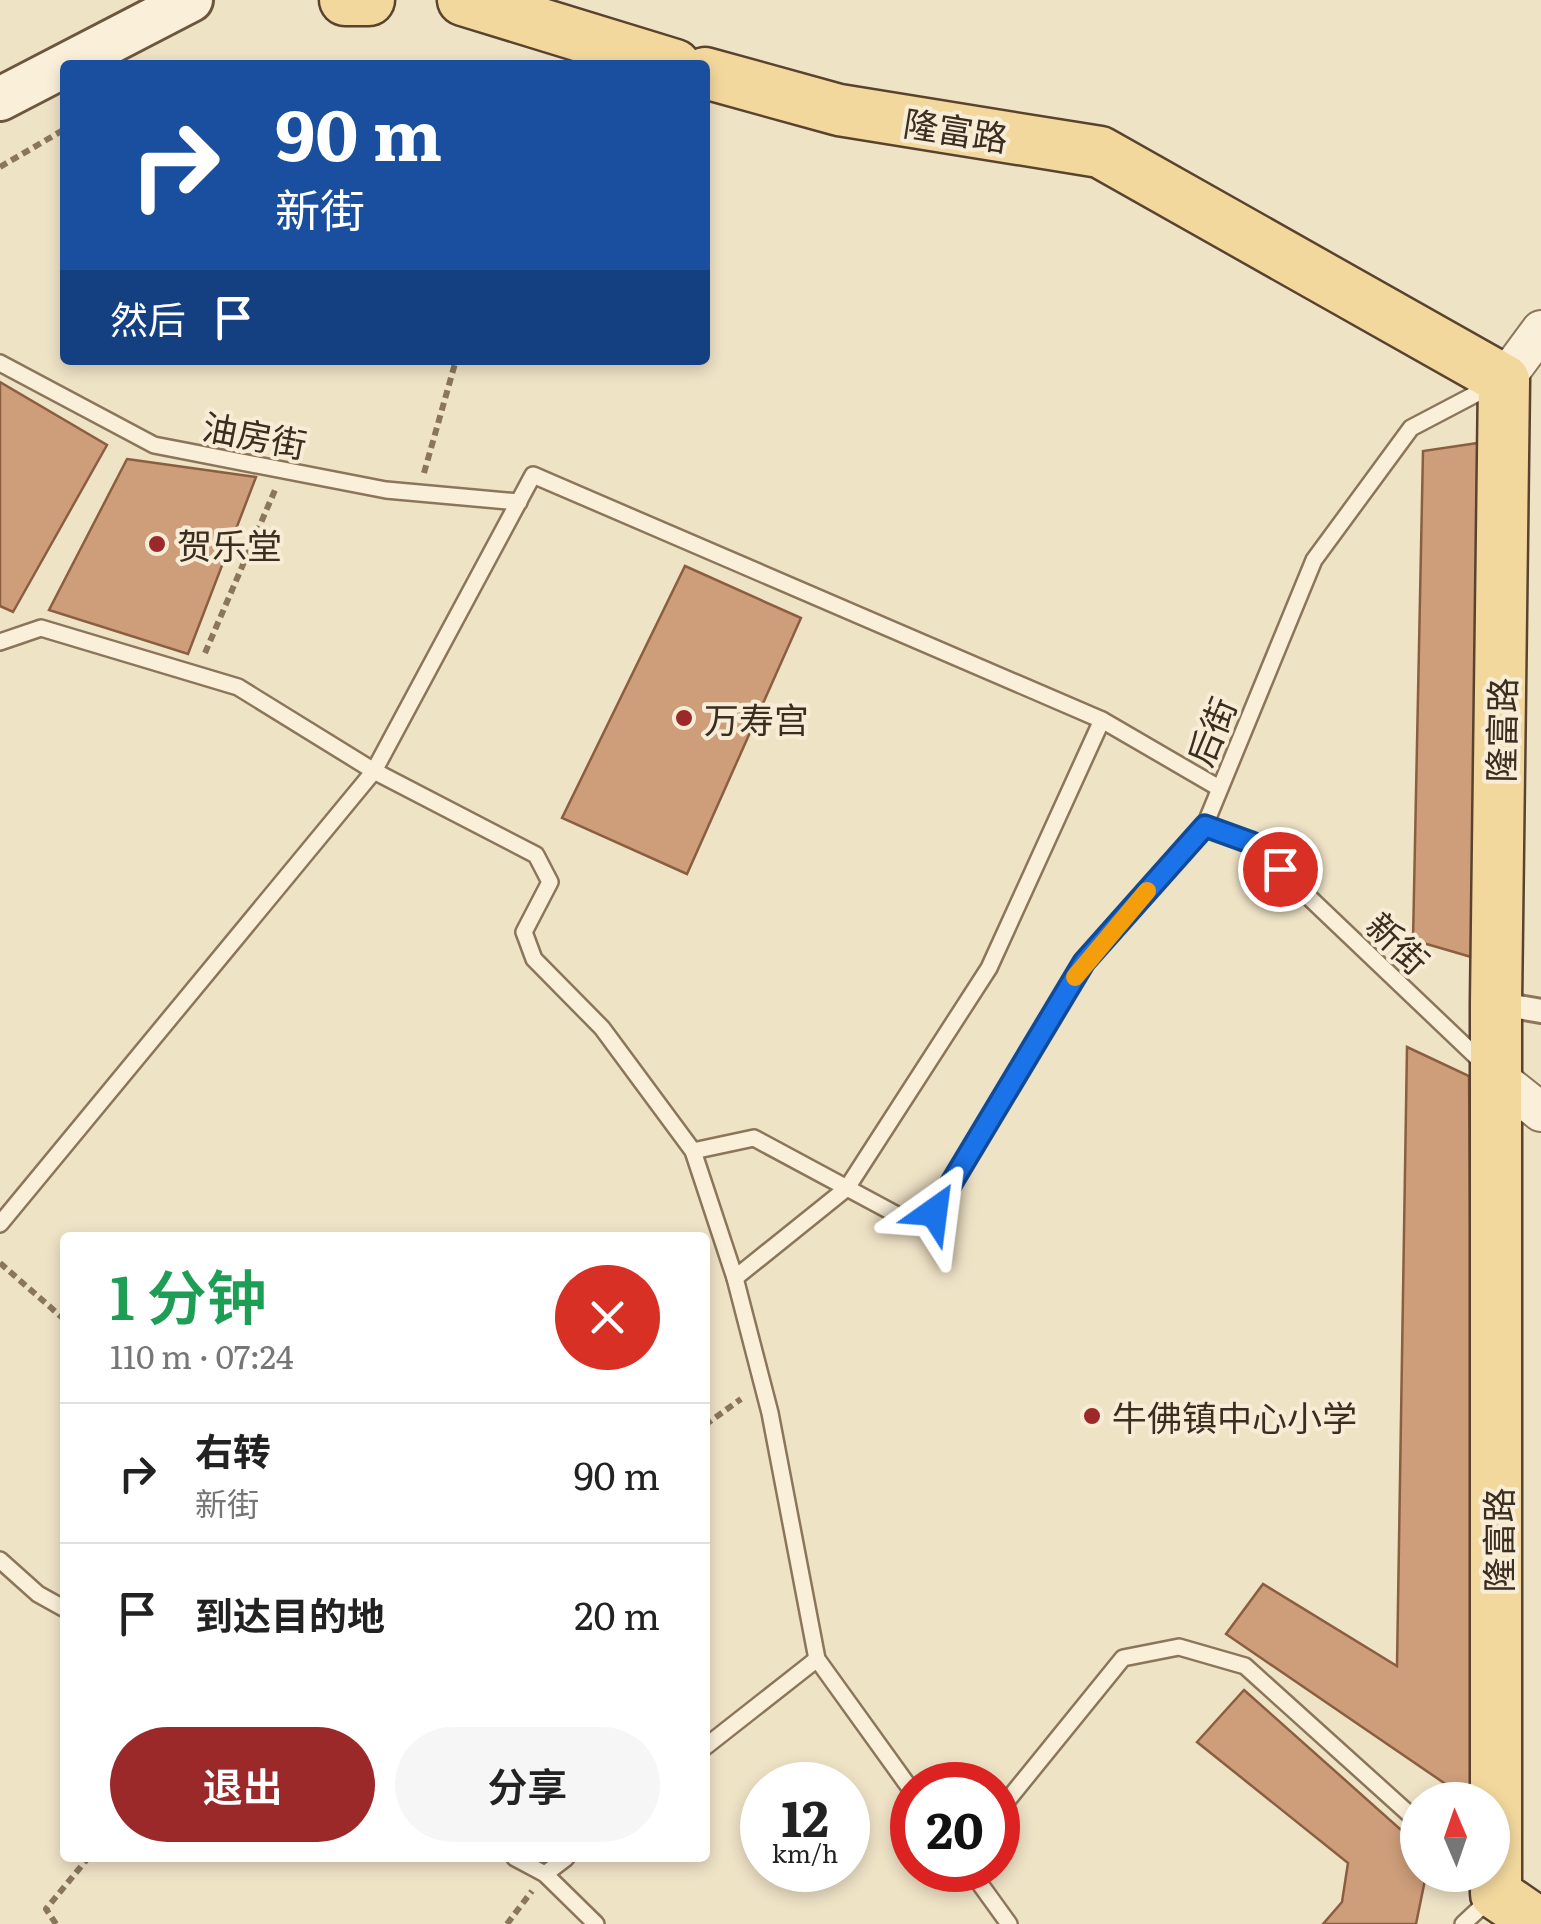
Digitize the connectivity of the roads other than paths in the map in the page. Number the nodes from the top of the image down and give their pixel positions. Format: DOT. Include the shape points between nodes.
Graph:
graph roads {
  1 [pos="190,0"];
  2 [pos="345,0"];
  3 [pos="369,0"];
  4 [pos="463,0"];
  5 [pos="76,60"];
  6 [pos="658,60"];
  7 [pos="60,68"];
  8 [pos="710,74"];
  9 [pos="0,100"];
  10 [pos="1541,330"];
  11 [pos="0,363"];
  12 [pos="1504,380"];
  13 [pos="519,502"];
  14 [pos="0,642"];
  15 [pos="1102,720"];
  16 [pos="374,771"];
  17 [pos="1218,788"];
  18 [pos="1205,826"];
  19 [pos="1519,1007"];
  20 [pos="1498,1078"];
  21 [pos="1541,1112"];
  22 [pos="693,1151"];
  23 [pos="847,1188"];
  24 [pos="0,1224"];
  25 [pos="736,1278"];
  26 [pos="0,1560"];
  27 [pos="60,1606"];
  28 [pos="816,1659"];
  29 [pos="710,1743"];
  30 [pos="891,1762"];
  31 [pos="1020,1785"];
  32 [pos="1400,1806"];
  33 [pos="522,1862"];
  34 [pos="561,1862"];
  35 [pos="545,1874"];
  36 [pos="986,1892"];
  37 [pos="1478,1898"];
  38 [pos="596,1924"];
  39 [pos="1010,1924"];
  40 [pos="1540,1924"];
  1 -- 5 [label="main road"];
  2 -- 3 [label="main road"];
  4 -- 6 [label="main road"];
  7 -- 9 [label="main road"];
  8 -- 12 [label="main road, 隆富路" via="839,110 1100,152"];
  10 -- 12 [label="street"];
  11 -- 13 [label="lane, 油房街" via="154,445 418,493"];
  12 -- 17 [label="lane, 后街" via="1411,428 1314,560"];
  12 -- 19 [label="main road, 隆富路"];
  13 -- 15 [label="lane" via="534,475"];
  13 -- 16 [label="lane"];
  14 -- 16 [label="lane" via="41,628 238,687"];
  15 -- 17 [label="lane"];
  15 -- 23 [label="lane" via="989,968"];
  16 -- 22 [label="lane" via="536,855 550,882 524,932 534,959 602,1028"];
  16 -- 24 [label="lane"];
  17 -- 18 [label="lane, 后街"];
  18 -- 20 [label="lane, 新街" via="1252,843"];
  18 -- 23 [label="lane, 后街" via="1084,962 934,1212 900,1218"];
  19 -- 20 [label="main road, 隆富路"];
  20 -- 21 [label="street"];
  20 -- 37 [label="main road, 隆富路"];
  22 -- 23 [label="lane, 后街" via="754,1138"];
  22 -- 25 [label="lane"];
  23 -- 25 [label="lane"];
  25 -- 28 [label="lane"];
  26 -- 27 [label="lane"];
  28 -- 29 [label="lane"];
  28 -- 30 [label="lane"];
  31 -- 32 [label="lane" via="1123,1658 1179,1647 1245,1666"];
  33 -- 35 [label="lane"];
  34 -- 35 [label="lane"];
  35 -- 38 [label="lane"];
  36 -- 39 [label="lane"];
  37 -- 40 [label="main road, 隆富路"];
}
